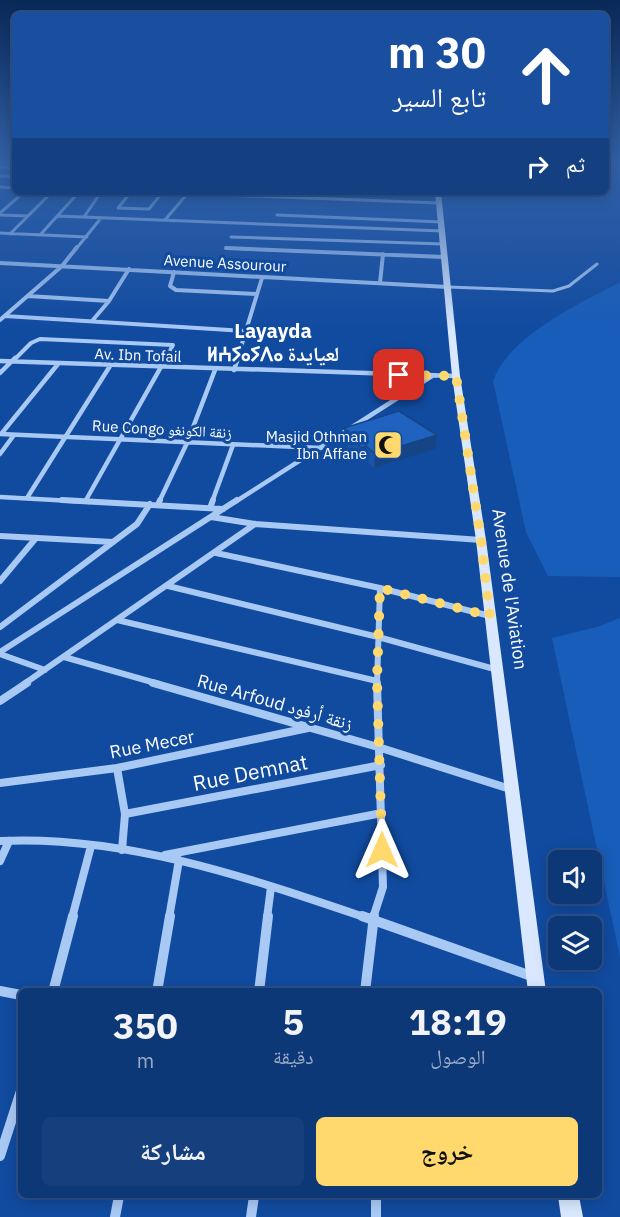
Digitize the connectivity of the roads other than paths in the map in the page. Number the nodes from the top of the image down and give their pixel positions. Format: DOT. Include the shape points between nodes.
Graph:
graph roads {
  1 [pos="101,218"];
  2 [pos="25,219"];
  3 [pos="55,219"];
  4 [pos="126,219"];
  5 [pos="334,219"];
  6 [pos="441,219"];
  7 [pos="165,220"];
  8 [pos="442,226"];
  9 [pos="0,233"];
  10 [pos="9,234"];
  11 [pos="40,235"];
  12 [pos="87,237"];
  13 [pos="231,237"];
  14 [pos="226,248"];
  15 [pos="443,250"];
  16 [pos="383,254"];
  17 [pos="0,263"];
  18 [pos="597,264"];
  19 [pos="62,266"];
  20 [pos="129,269"];
  21 [pos="174,272"];
  22 [pos="262,278"];
  23 [pos="380,283"];
  24 [pos="448,287"];
  25 [pos="257,294"];
  26 [pos="28,296"];
  27 [pos="109,301"];
  28 [pos="5,316"];
  29 [pos="0,320"];
  30 [pos="92,321"];
  31 [pos="245,331"];
  32 [pos="0,361"];
  33 [pos="11,362"];
  34 [pos="58,364"];
  35 [pos="111,366"];
  36 [pos="159,368"];
  37 [pos="215,370"];
  38 [pos="234,370"];
  39 [pos="0,372"];
  40 [pos="432,376"];
  41 [pos="456,376"];
  42 [pos="0,434"];
  43 [pos="14,435"];
  44 [pos="69,435"];
  45 [pos="119,438"];
  46 [pos="187,443"];
  47 [pos="233,445"];
  48 [pos="321,448"];
  49 [pos="0,454"];
  50 [pos="0,497"];
  51 [pos="27,498"];
  52 [pos="86,500"];
  53 [pos="150,504"];
  54 [pos="158,505"];
  55 [pos="210,508"];
  56 [pos="224,509"];
  57 [pos="212,517"];
  58 [pos="255,524"];
  59 [pos="0,536"];
  60 [pos="36,538"];
  61 [pos="481,540"];
  62 [pos="113,542"];
  63 [pos="216,553"];
  64 [pos="0,581"];
  65 [pos="168,586"];
  66 [pos="380,588"];
  67 [pos="490,616"];
  68 [pos="117,620"];
  69 [pos="0,627"];
  70 [pos="378,637"];
  71 [pos="0,653"];
  72 [pos="64,657"];
  73 [pos="45,670"];
  74 [pos="498,670"];
  75 [pos="377,681"];
  76 [pos="0,701"];
  77 [pos="309,728"];
  78 [pos="378,747"];
  79 [pos="381,765"];
  80 [pos="117,768"];
  81 [pos="0,783"];
  82 [pos="511,790"];
  83 [pos="382,813"];
  84 [pos="125,814"];
  85 [pos="5,841"];
  86 [pos="91,846"];
  87 [pos="122,850"];
  88 [pos="162,856"];
  89 [pos="179,860"];
  90 [pos="0,861"];
  91 [pos="271,887"];
  92 [pos="373,919"];
  93 [pos="534,977"];
  94 [pos="54,988"];
  95 [pos="158,988"];
  96 [pos="259,988"];
  97 [pos="365,988"];
  98 [pos="536,988"];
  99 [pos="0,991"];
  100 [pos="18,994"];
  101 [pos="18,1100"];
  102 [pos="0,1156"];
  103 [pos="119,1198"];
  104 [pos="254,1198"];
  105 [pos="376,1198"];
  106 [pos="569,1198"];
  107 [pos="115,1217"];
  108 [pos="251,1217"];
  109 [pos="376,1217"];
  110 [pos="572,1217"];
  1 -- 12 [label="street"];
  2 -- 10 [label="street"];
  3 -- 11 [label="street"];
  4 -- 7 [label="street"];
  5 -- 8 [label="street"];
  6 -- 8 [label="street, Avenue de l'Aviation"];
  7 -- 8 [label="street"];
  8 -- 15 [label="street, Avenue de l'Aviation"];
  9 -- 10 [label="street"];
  10 -- 11 [label="street"];
  11 -- 12 [label="street"];
  12 -- 19 [label="street"];
  13 -- 15 [label="street"];
  14 -- 16 [label="street"];
  15 -- 16 [label="street"];
  15 -- 24 [label="street, Avenue de l'Aviation"];
  16 -- 23 [label="street"];
  17 -- 19 [label="street, Avenue Assourour"];
  18 -- 24 [label="lane" via="569,286 553,291"];
  19 -- 20 [label="street, Avenue Assourour"];
  19 -- 26 [label="street"];
  20 -- 21 [label="street, Avenue Assourour"];
  20 -- 27 [label="street"];
  21 -- 22 [label="street, Avenue Assourour"];
  21 -- 25 [label="street" via="170,286 176,290"];
  22 -- 23 [label="street, Avenue Assourour"];
  22 -- 25 [label="street"];
  23 -- 24 [label="street, Avenue Assourour"];
  24 -- 41 [label="street, Avenue de l'Aviation"];
  25 -- 31 [label="street"];
  26 -- 27 [label="street"];
  26 -- 28 [label="street"];
  27 -- 30 [label="street"];
  28 -- 29 [label="street"];
  28 -- 30 [label="street"];
  30 -- 31 [label="street"];
  31 -- 38 [label="street"];
  32 -- 33 [label="street, Av. Ibn Tofail"];
  33 -- 34 [label="street, Av. Ibn Tofail"];
  33 -- 36 [label="street" via="31,343 47,339 170,343 173,347"];
  33 -- 39 [label="street"];
  34 -- 35 [label="street, Av. Ibn Tofail"];
  34 -- 42 [label="street"];
  35 -- 36 [label="street, Av. Ibn Tofail"];
  35 -- 44 [label="street"];
  36 -- 37 [label="street, Av. Ibn Tofail"];
  36 -- 45 [label="street"];
  37 -- 38 [label="street, Av. Ibn Tofail"];
  37 -- 46 [label="street"];
  38 -- 40 [label="street, Av. Ibn Tofail"];
  40 -- 41 [label="street, Av. Ibn Tofail"];
  40 -- 48 [label="street"];
  41 -- 61 [label="street, Avenue de l'Aviation"];
  42 -- 43 [label="street, Rue Congo زنقة الكونغو"];
  43 -- 44 [label="street, Rue Congo زنقة الكونغو"];
  43 -- 49 [label="street"];
  44 -- 45 [label="street, Rue Congo زنقة الكونغو"];
  44 -- 51 [label="street"];
  45 -- 46 [label="street, Rue Congo زنقة الكونغو"];
  45 -- 52 [label="street"];
  46 -- 47 [label="street, Rue Congo زنقة الكونغو"];
  46 -- 54 [label="street"];
  47 -- 48 [label="street, Rue Congo زنقة الكونغو"];
  47 -- 55 [label="street"];
  48 -- 56 [label="street"];
  50 -- 51 [label="street"];
  51 -- 52 [label="street"];
  52 -- 53 [label="street"];
  53 -- 54 [label="street"];
  53 -- 62 [label="street" via="137,524"];
  54 -- 55 [label="street"];
  55 -- 56 [label="street"];
  56 -- 57 [label="street"];
  57 -- 58 [label="street"];
  57 -- 71 [label="street"];
  58 -- 61 [label="street"];
  58 -- 63 [label="street"];
  59 -- 60 [label="street"];
  60 -- 62 [label="street"];
  60 -- 64 [label="street"];
  61 -- 67 [label="street, Avenue de l'Aviation"];
  62 -- 69 [label="street"];
  63 -- 65 [label="street"];
  63 -- 66 [label="street"];
  65 -- 68 [label="street"];
  65 -- 70 [label="street"];
  66 -- 67 [label="street"];
  66 -- 70 [label="street"];
  67 -- 74 [label="street, Avenue de l'Aviation"];
  68 -- 72 [label="street"];
  68 -- 75 [label="street"];
  70 -- 74 [label="street"];
  70 -- 75 [label="street"];
  71 -- 73 [label="street"];
  72 -- 73 [label="street"];
  72 -- 77 [label="street, Rue Arfoud زنقة أرفود"];
  73 -- 76 [label="street"];
  74 -- 82 [label="street, Avenue de l'Aviation"];
  75 -- 78 [label="street"];
  77 -- 78 [label="street, Rue Arfoud زنقة أرفود"];
  77 -- 80 [label="street, Rue Mecer"];
  78 -- 79 [label="street"];
  78 -- 82 [label="street, Rue Arfoud زنقة أرفود"];
  79 -- 83 [label="street"];
  79 -- 84 [label="street, Rue Demnat"];
  80 -- 81 [label="street, Rue Mecer"];
  80 -- 84 [label="street"];
  82 -- 93 [label="street, Avenue de l'Aviation"];
  83 -- 88 [label="street"];
  83 -- 92 [label="street" via="383,888"];
  84 -- 87 [label="street"];
  85 -- 86 [label="street" via="59,841"];
  85 -- 90 [label="street"];
  86 -- 87 [label="street"];
  86 -- 94 [label="street"];
  87 -- 88 [label="street"];
  88 -- 89 [label="street"];
  89 -- 91 [label="street"];
  89 -- 95 [label="street"];
  91 -- 92 [label="street"];
  91 -- 96 [label="street"];
  92 -- 93 [label="street"];
  92 -- 97 [label="street"];
  93 -- 98 [label="street, Avenue de l'Aviation"];
  99 -- 100 [label="street"];
  101 -- 102 [label="street"];
  103 -- 107 [label="street"];
  104 -- 108 [label="street"];
  105 -- 109 [label="street"];
  106 -- 110 [label="street"];
}
